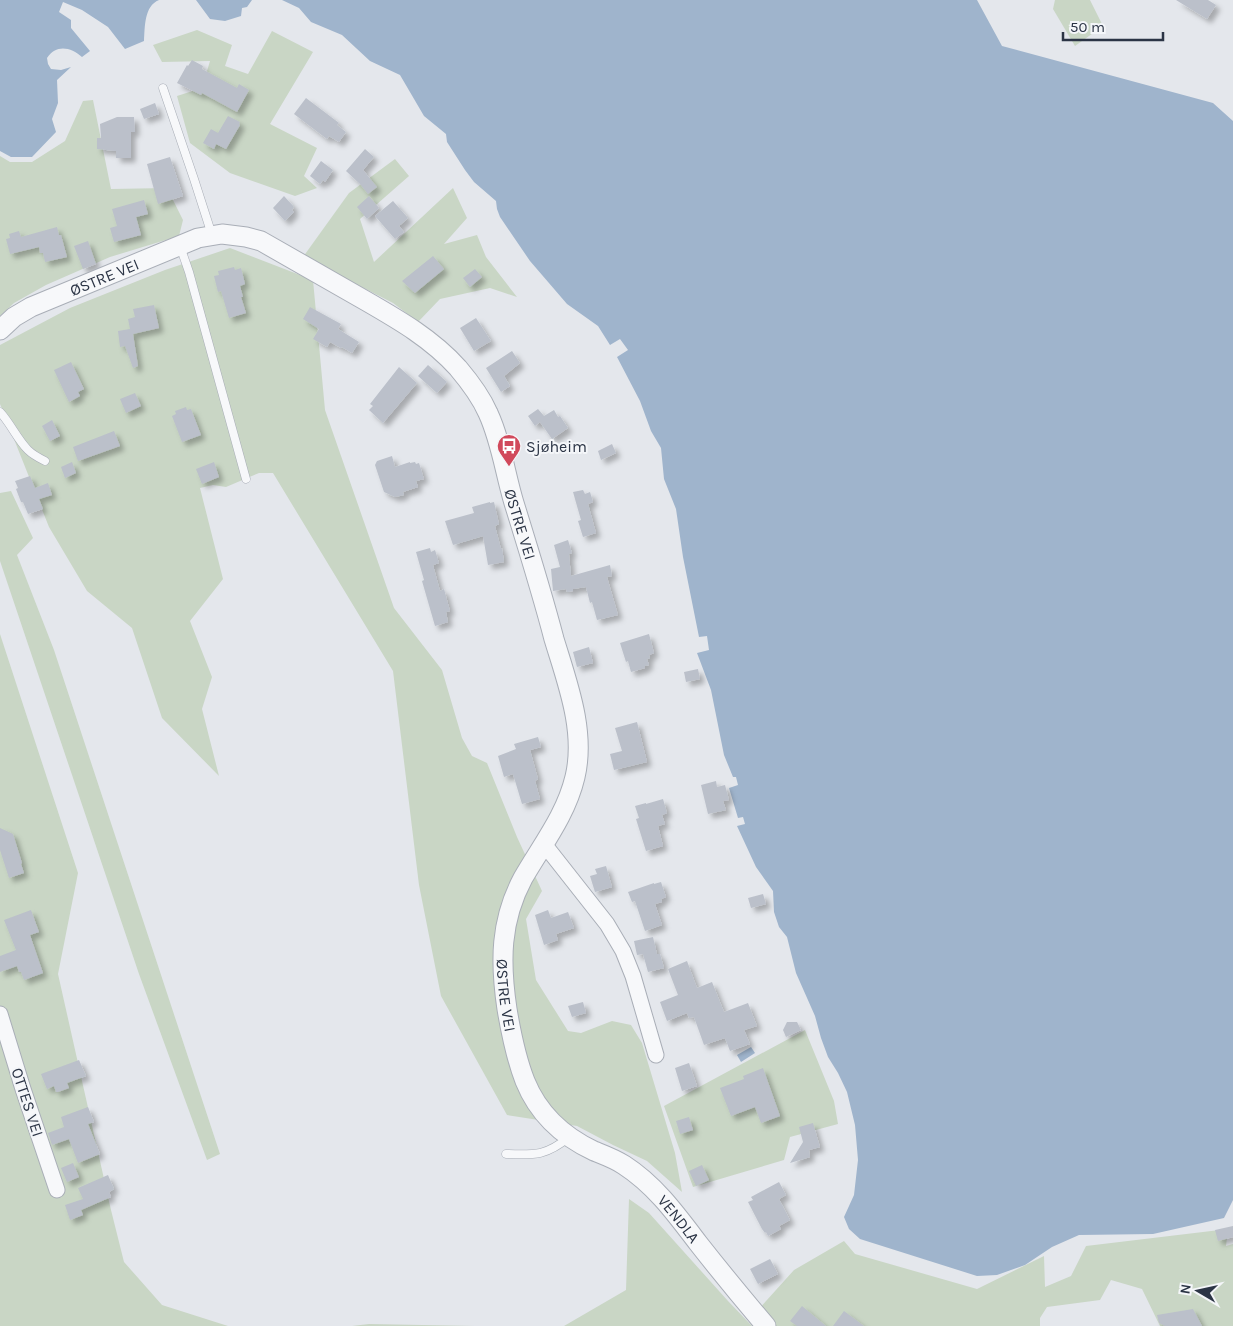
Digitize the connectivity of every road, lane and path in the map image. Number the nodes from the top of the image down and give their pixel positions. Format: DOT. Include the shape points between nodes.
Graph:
graph roads {
  1 [pos="163,88"];
  2 [pos="212,235"];
  3 [pos="180,246"];
  4 [pos="0,330"];
  5 [pos="0,412"];
  6 [pos="45,461"];
  7 [pos="246,479"];
  8 [pos="544,844"];
  9 [pos="0,1014"];
  10 [pos="656,1055"];
  11 [pos="569,1137"];
  12 [pos="506,1154"];
  13 [pos="57,1190"];
  14 [pos="766,1326"];
  1 -- 2 [label="lane"];
  2 -- 3 [label="street, ØSTRE VEI"];
  2 -- 8 [label="street, ØSTRE VEI" via="232,234 261,241 422,335 449,359 487,411 558,650 577,733 577,764 571,792"];
  3 -- 4 [label="street, ØSTRE VEI" via="31,307"];
  3 -- 7 [label="lane"];
  5 -- 6 [label="lane" via="26,448"];
  8 -- 10 [label="street" via="607,924 623,951"];
  8 -- 11 [label="street, ØSTRE VEI" via="518,888 508,916 502,965 508,1018 526,1083 547,1117"];
  9 -- 13 [label="street, OTTES VEI"];
  11 -- 12 [label="lane" via="544,1153"];
  11 -- 14 [label="street, VENDLA" via="623,1164 650,1185"];
}
